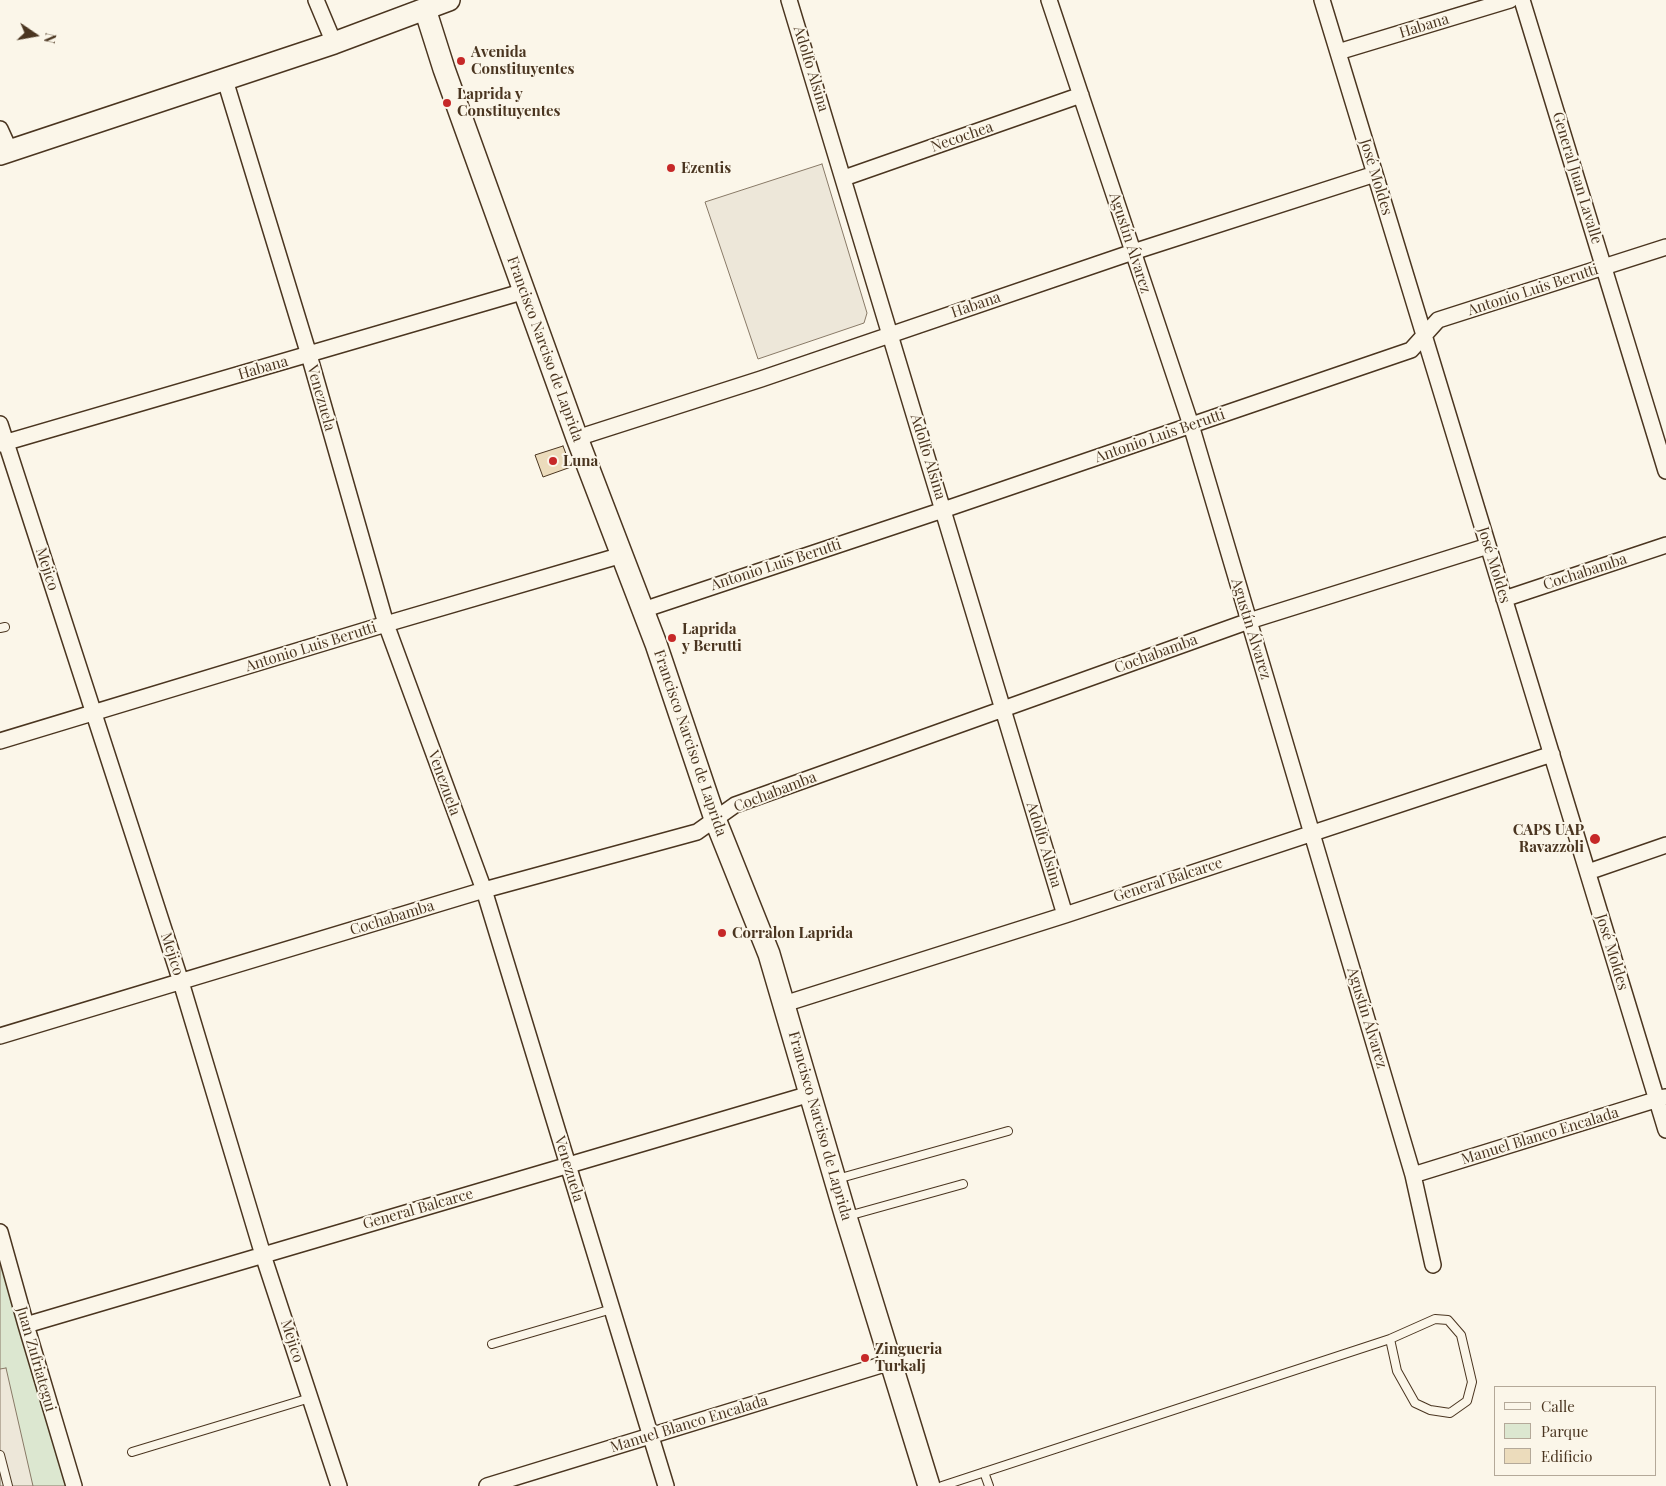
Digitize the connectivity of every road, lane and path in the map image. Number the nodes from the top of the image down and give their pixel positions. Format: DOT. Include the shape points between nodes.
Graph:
graph roads {
  1 [pos="316,0"];
  2 [pos="449,0"];
  3 [pos="789,0"];
  4 [pos="1049,0"];
  5 [pos="1322,0"];
  6 [pos="1510,0"];
  7 [pos="1522,0"];
  8 [pos="425,9"];
  9 [pos="334,43"];
  10 [pos="1338,52"];
  11 [pos="225,80"];
  12 [pos="1081,95"];
  13 [pos="0,129"];
  14 [pos="5,153"];
  15 [pos="1375,174"];
  16 [pos="844,178"];
  17 [pos="1666,248"];
  18 [pos="1133,252"];
  19 [pos="1604,268"];
  20 [pos="525,292"];
  21 [pos="891,334"];
  22 [pos="1424,335"];
  23 [pos="309,355"];
  24 [pos="0,424"];
  25 [pos="1191,425"];
  26 [pos="578,438"];
  27 [pos="3,443"];
  28 [pos="1666,471"];
  29 [pos="944,510"];
  30 [pos="1666,545"];
  31 [pos="1488,546"];
  32 [pos="622,555"];
  33 [pos="1504,599"];
  34 [pos="643,610"];
  35 [pos="1249,621"];
  36 [pos="386,624"];
  37 [pos="1003,709"];
  38 [pos="93,712"];
  39 [pos="0,741"];
  40 [pos="1552,754"];
  41 [pos="715,819"];
  42 [pos="1312,833"];
  43 [pos="1666,845"];
  44 [pos="1588,872"];
  45 [pos="484,890"];
  46 [pos="1065,915"];
  47 [pos="181,982"];
  48 [pos="784,1004"];
  49 [pos="0,1036"];
  50 [pos="810,1094"];
  51 [pos="1661,1098"];
  52 [pos="1666,1130"];
  53 [pos="1008,1131"];
  54 [pos="568,1165"];
  55 [pos="1413,1175"];
  56 [pos="835,1180"];
  57 [pos="963,1184"];
  58 [pos="846,1217"];
  59 [pos="0,1232"];
  60 [pos="263,1254"];
  61 [pos="1433,1265"];
  62 [pos="612,1308"];
  63 [pos="26,1325"];
  64 [pos="1390,1339"];
  65 [pos="492,1344"];
  66 [pos="891,1362"];
  67 [pos="310,1398"];
  68 [pos="651,1435"];
  69 [pos="132,1452"];
  70 [pos="0,1455"];
  71 [pos="984,1472"];
  72 [pos="8,1486"];
  73 [pos="74,1486"];
  74 [pos="339,1486"];
  75 [pos="487,1486"];
  76 [pos="666,1486"];
  77 [pos="929,1486"];
  78 [pos="942,1486"];
  79 [pos="988,1486"];
  1 -- 9 [label="street"];
  2 -- 8 [label="main road"];
  3 -- 16 [label="street, Adolfo Alsina"];
  4 -- 12 [label="street, Agustín Álvarez"];
  5 -- 10 [label="street, José Moldes"];
  6 -- 10 [label="street, Habana"];
  7 -- 19 [label="street, General Juan Lavalle"];
  8 -- 9 [label="main road"];
  8 -- 20 [label="main road, Francisco Narciso de Laprida"];
  9 -- 11 [label="main road"];
  10 -- 15 [label="street, José Moldes"];
  11 -- 14 [label="main road"];
  11 -- 23 [label="street, Venezuela"];
  12 -- 16 [label="street, Necochea"];
  12 -- 18 [label="street, Agustín Álvarez"];
  13 -- 14 [label="street"];
  15 -- 18 [label="street, Habana"];
  15 -- 22 [label="street, José Moldes"];
  16 -- 21 [label="street, Adolfo Alsina"];
  17 -- 19 [label="street, Antonio Luis Berutti"];
  18 -- 21 [label="street, Habana"];
  18 -- 25 [label="street, Agustín Álvarez"];
  19 -- 22 [label="street, Antonio Luis Berutti" via="1438,320"];
  19 -- 28 [label="street, General Juan Lavalle"];
  20 -- 23 [label="street, Habana"];
  20 -- 26 [label="main road, Francisco Narciso de Laprida"];
  21 -- 26 [label="street, Habana"];
  21 -- 29 [label="street, Adolfo Alsina"];
  22 -- 25 [label="street, Antonio Luis Berutti" via="1411,350"];
  22 -- 31 [label="street, José Moldes"];
  23 -- 27 [label="street, Habana"];
  23 -- 36 [label="street, Venezuela"];
  24 -- 27 [label="street, Mejico"];
  25 -- 29 [label="street, Antonio Luis Berutti"];
  25 -- 35 [label="street, Agustín Álvarez"];
  26 -- 32 [label="main road, Francisco Narciso de Laprida"];
  27 -- 38 [label="street, Mejico"];
  29 -- 34 [label="street, Antonio Luis Berutti"];
  29 -- 37 [label="street, Adolfo Alsina"];
  30 -- 33 [label="street, Cochabamba"];
  31 -- 33 [label="street, José Moldes"];
  31 -- 35 [label="street, Cochabamba"];
  32 -- 34 [label="main road, Francisco Narciso de Laprida"];
  32 -- 36 [label="street, Antonio Luis Berutti"];
  33 -- 40 [label="street, José Moldes"];
  34 -- 41 [label="main road, Francisco Narciso de Laprida"];
  35 -- 37 [label="street, Cochabamba"];
  35 -- 42 [label="street, Agustín Álvarez"];
  36 -- 38 [label="street, Antonio Luis Berutti"];
  36 -- 45 [label="street, Venezuela"];
  37 -- 41 [label="street, Cochabamba" via="735,805"];
  37 -- 46 [label="street, Adolfo Alsina"];
  38 -- 39 [label="street, Antonio Luis Berutti"];
  38 -- 47 [label="street, Mejico"];
  40 -- 42 [label="street, General Balcarce"];
  40 -- 44 [label="street, José Moldes"];
  41 -- 45 [label="street, Cochabamba" via="697,832"];
  41 -- 48 [label="main road, Francisco Narciso de Laprida" via="770,954"];
  42 -- 46 [label="street, General Balcarce"];
  42 -- 55 [label="street, Agustín Álvarez"];
  43 -- 44 [label="street"];
  44 -- 51 [label="street, José Moldes"];
  45 -- 47 [label="street, Cochabamba"];
  45 -- 54 [label="street, Venezuela"];
  46 -- 48 [label="street, General Balcarce"];
  47 -- 49 [label="street, Cochabamba"];
  47 -- 60 [label="street, Mejico"];
  48 -- 50 [label="main road, Francisco Narciso de Laprida"];
  50 -- 54 [label="street, General Balcarce"];
  50 -- 56 [label="main road, Francisco Narciso de Laprida"];
  51 -- 52 [label="street, José Moldes"];
  51 -- 55 [label="street, Manuel Blanco Encalada"];
  53 -- 56 [label="lane"];
  54 -- 60 [label="street, General Balcarce"];
  54 -- 62 [label="street, Venezuela"];
  55 -- 61 [label="street, Agustín Álvarez"];
  56 -- 58 [label="main road, Francisco Narciso de Laprida"];
  57 -- 58 [label="lane"];
  58 -- 66 [label="main road, Francisco Narciso de Laprida"];
  59 -- 63 [label="street, Juan Zufriategui"];
  60 -- 63 [label="street, General Balcarce"];
  60 -- 67 [label="street, Mejico"];
  62 -- 65 [label="lane"];
  62 -- 68 [label="street, Venezuela"];
  63 -- 73 [label="street, Juan Zufriategui"];
  64 -- 64 [label="lane" via="1435,1318 1448,1320 1461,1335 1472,1382 1467,1401 1450,1413 1430,1410 1416,1403 1396,1371"];
  64 -- 71 [label="lane"];
  66 -- 68 [label="street, Manuel Blanco Encalada"];
  66 -- 77 [label="main road, Francisco Narciso de Laprida"];
  67 -- 69 [label="lane"];
  67 -- 74 [label="street, Mejico"];
  68 -- 75 [label="street, Manuel Blanco Encalada"];
  68 -- 76 [label="street, Venezuela"];
  70 -- 72 [label="lane"];
  71 -- 78 [label="lane"];
  71 -- 79 [label="lane"];
}
